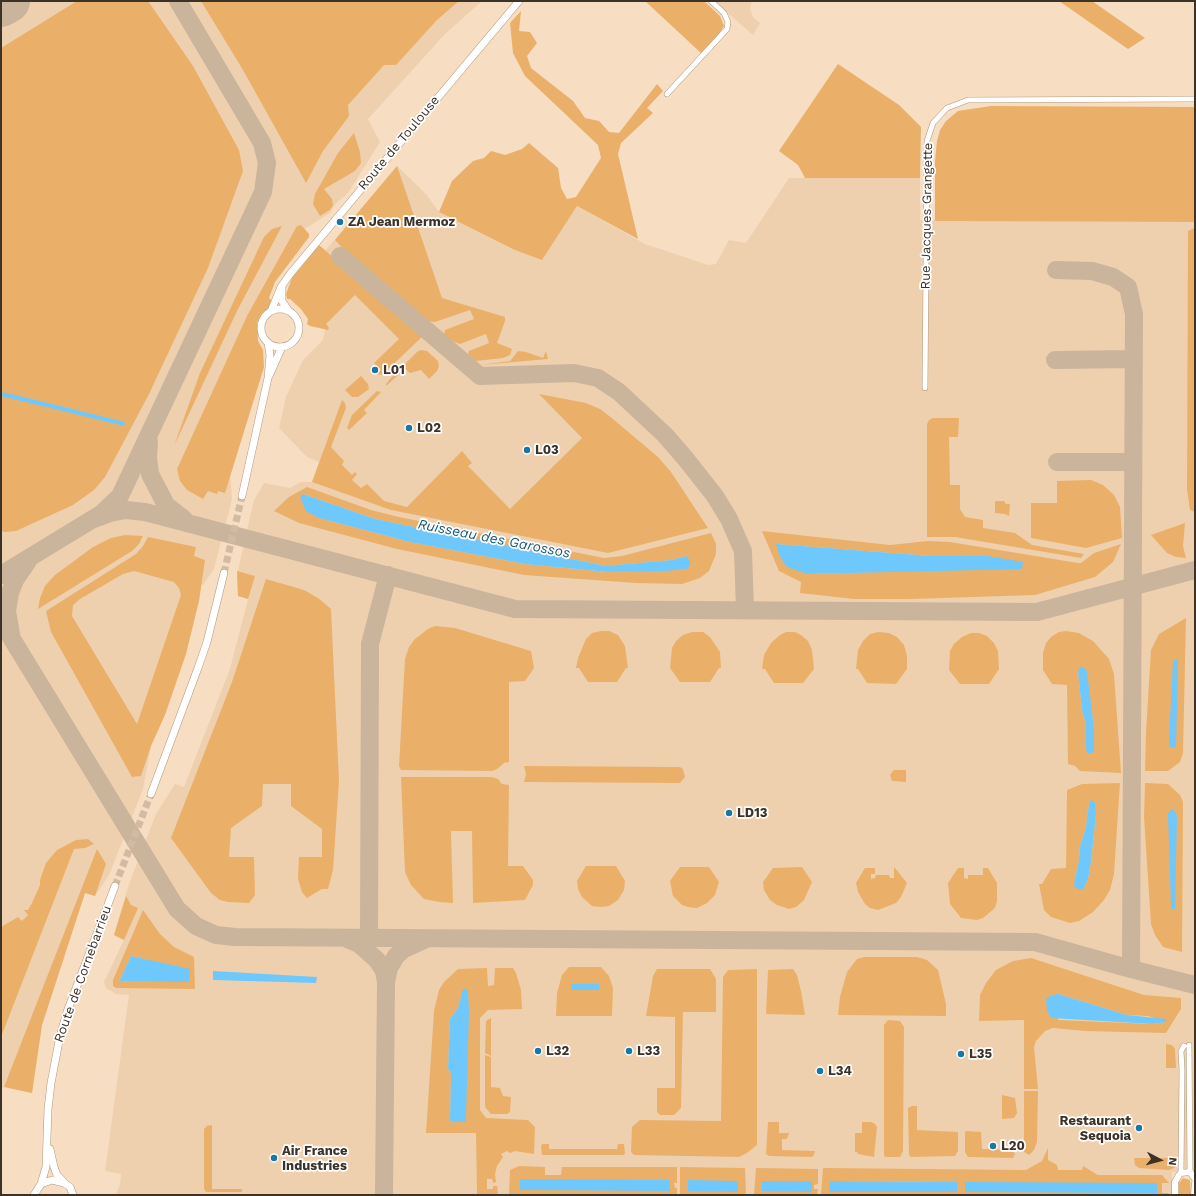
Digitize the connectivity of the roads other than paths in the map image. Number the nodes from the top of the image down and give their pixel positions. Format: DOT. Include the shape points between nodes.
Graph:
graph roads {
  1 [pos="519,1"];
  2 [pos="711,1"];
  3 [pos="667,94"];
  4 [pos="1195,99"];
  5 [pos="282,287"];
  6 [pos="288,310"];
  7 [pos="271,311"];
  8 [pos="268,343"];
  9 [pos="282,347"];
  10 [pos="268,378"];
  11 [pos="925,388"];
  12 [pos="242,496"];
  13 [pos="224,573"];
  14 [pos="151,794"];
  15 [pos="115,886"];
  16 [pos="48,1134"];
  17 [pos="1190,1172"];
  18 [pos="1181,1173"];
  19 [pos="1195,1179"];
  20 [pos="64,1183"];
  21 [pos="1195,1183"];
  22 [pos="41,1184"];
  23 [pos="74,1194"];
  24 [pos="1174,1194"];
  25 [pos="34,1195"];
  26 [pos="1194,1195"];
  1 -- 5 [label="main road, Route de Toulouse" via="312,247"];
  2 -- 3 [label="street" via="724,12 728,22 727,29"];
  4 -- 11 [label="street, Rue Jacques Grangette" via="968,100 947,108 933,123 927,141"];
  5 -- 6 [label="main road" via="282,301"];
  5 -- 7 [label="main road, Route de Toulouse"];
  6 -- 7 [label="main road"];
  6 -- 9 [label="main road" via="296,318 299,329 296,339"];
  7 -- 8 [label="main road" via="266,314 261,324 262,334"];
  8 -- 9 [label="main road"];
  8 -- 10 [label="main road"];
  9 -- 10 [label="main road"];
  10 -- 12 [label="main road"];
  13 -- 14 [label="main road" via="207,642"];
  15 -- 16 [label="main road, Route de Cornebarrieu" via="60,1036 51,1083"];
  16 -- 20 [label="main road, Route de Cornebarrieu" via="54,1167"];
  16 -- 22 [label="main road, Route de Cornebarrieu" via="46,1168"];
  17 -- 18 [label="street"];
  17 -- 18 [label="street" via="1190,1070 1187,1046 1180,1051"];
  17 -- 19 [label="street"];
  18 -- 24 [label="street" via="1176,1178"];
  20 -- 22 [label="main road" via="52,1180"];
  20 -- 23 [label="main road, Route de Cornebarrieu"];
  21 -- 26 [label="street"];
  22 -- 25 [label="main road, Route de Cornebarrieu"];
}
